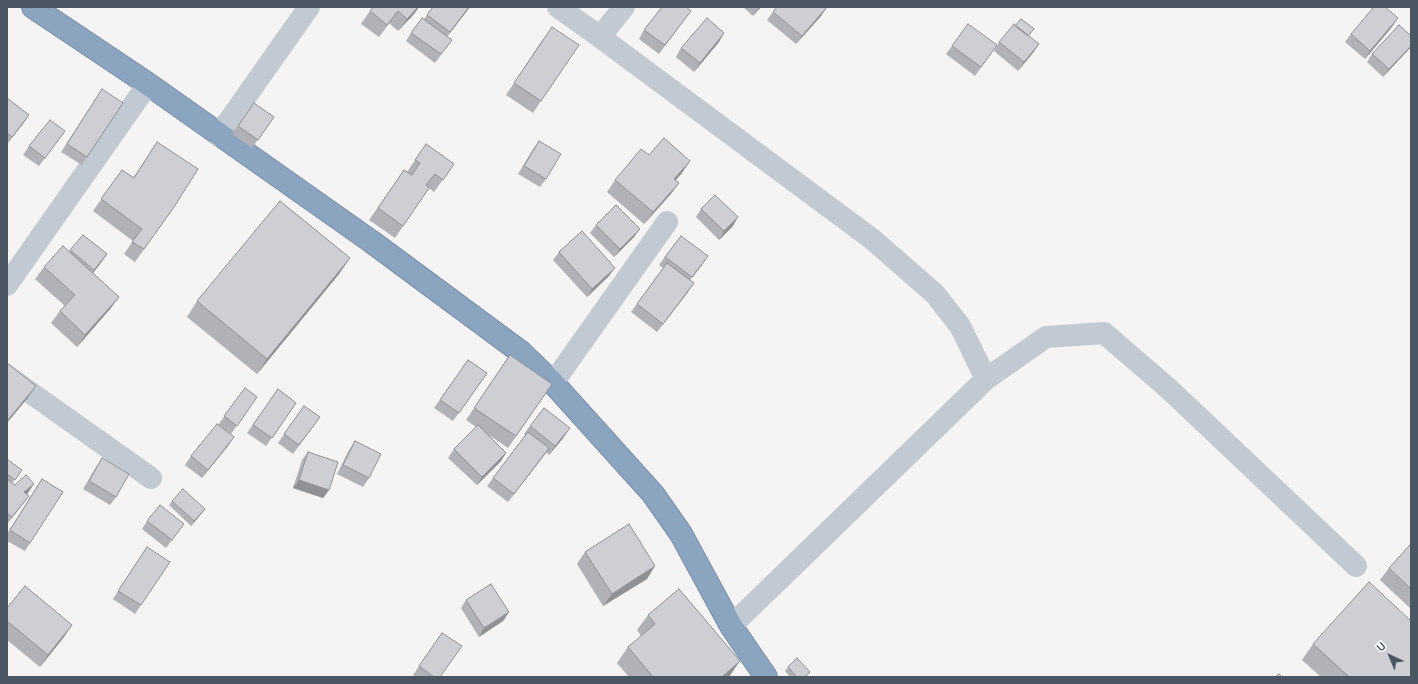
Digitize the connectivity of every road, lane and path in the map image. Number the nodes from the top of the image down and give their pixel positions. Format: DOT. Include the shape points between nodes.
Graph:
graph roads {
  1 [pos="33,7"];
  2 [pos="309,7"];
  3 [pos="558,7"];
  4 [pos="624,7"];
  5 [pos="600,36"];
  6 [pos="148,84"];
  7 [pos="219,135"];
  8 [pos="667,222"];
  9 [pos="7,285"];
  10 [pos="7,376"];
  11 [pos="986,379"];
  12 [pos="553,383"];
  13 [pos="151,478"];
  14 [pos="1356,566"];
  15 [pos="731,626"];
  16 [pos="759,674"];
  1 -- 6 [label="highway"];
  2 -- 7 [label="street"];
  3 -- 5 [label="street"];
  4 -- 5 [label="street"];
  5 -- 11 [label="street" via="872,239 935,294 960,326"];
  6 -- 7 [label="highway"];
  6 -- 9 [label="street"];
  7 -- 12 [label="highway" via="372,242 516,348"];
  8 -- 12 [label="street"];
  10 -- 13 [label="street"];
  11 -- 14 [label="street" via="1046,337 1104,332 1169,389"];
  11 -- 15 [label="street"];
  12 -- 15 [label="highway" via="653,494 681,534"];
  15 -- 16 [label="highway"];
}
